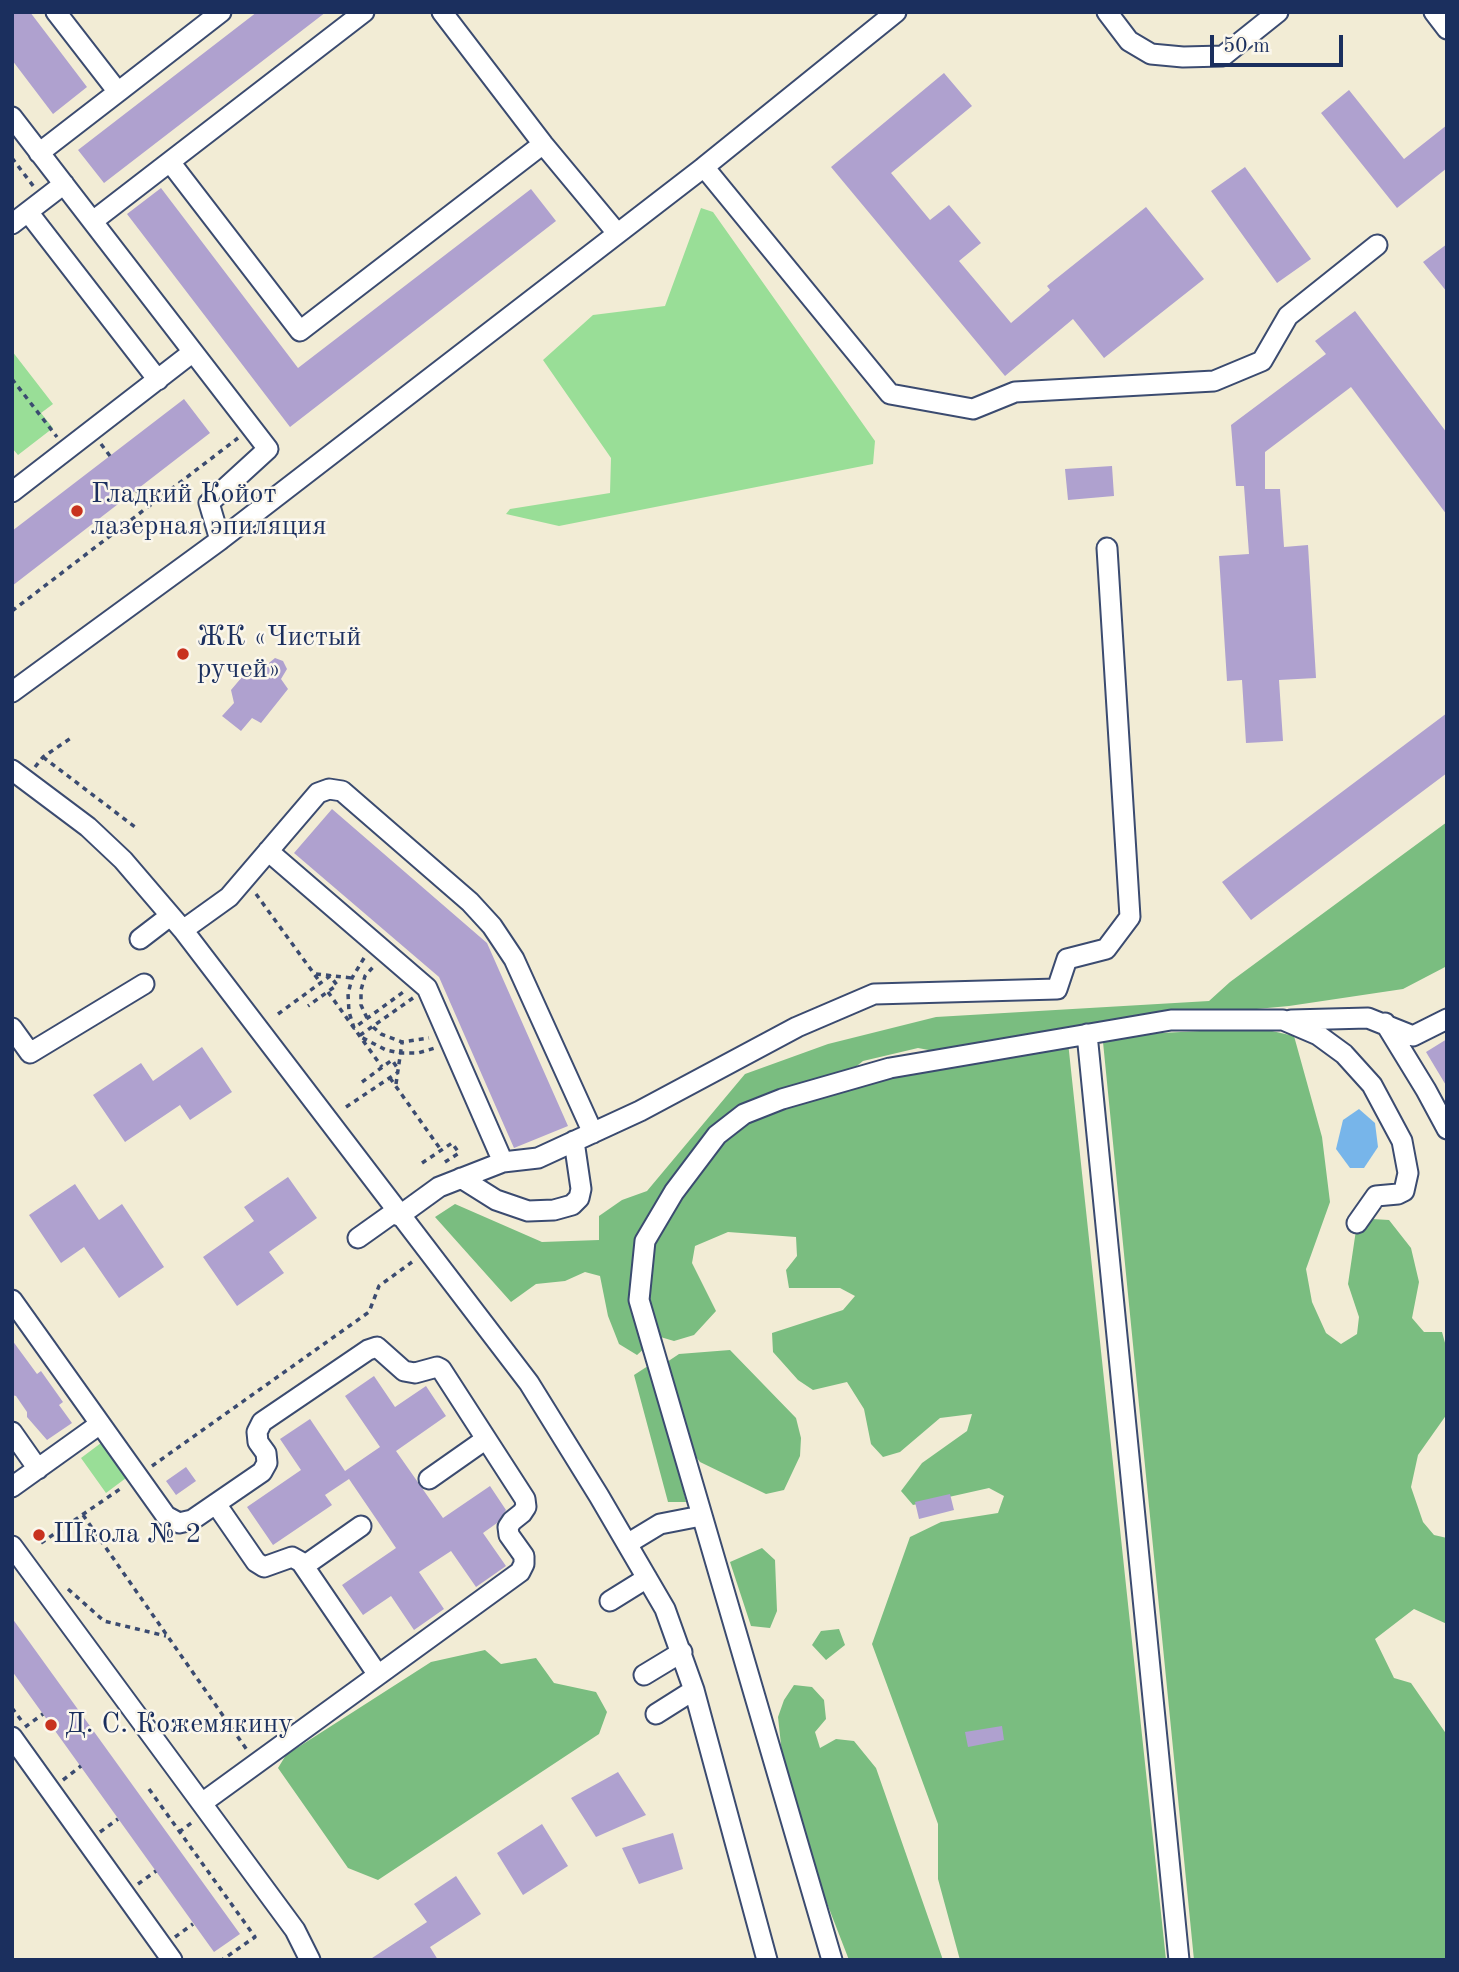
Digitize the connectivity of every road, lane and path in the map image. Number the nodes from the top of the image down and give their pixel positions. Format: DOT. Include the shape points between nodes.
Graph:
graph roads {
  1 [pos="56,12"];
  2 [pos="221,12"];
  3 [pos="364,12"];
  4 [pos="442,12"];
  5 [pos="896,12"];
  6 [pos="1107,12"];
  7 [pos="1278,12"];
  8 [pos="1434,12"];
  9 [pos="1447,29"];
  10 [pos="117,92"];
  11 [pos="12,117"];
  12 [pos="543,144"];
  13 [pos="38,153"];
  14 [pos="12,158"];
  15 [pos="170,162"];
  16 [pos="704,167"];
  17 [pos="64,184"];
  18 [pos="44,200"];
  19 [pos="28,212"];
  20 [pos="93,222"];
  21 [pos="12,224"];
  22 [pos="617,233"];
  23 [pos="1377,245"];
  24 [pos="193,352"];
  25 [pos="12,379"];
  26 [pos="158,380"];
  27 [pos="251,428"];
  28 [pos="67,450"];
  29 [pos="136,490"];
  30 [pos="12,492"];
  31 [pos="149,506"];
  32 [pos="220,540"];
  33 [pos="1107,548"];
  34 [pos="12,611"];
  35 [pos="12,692"];
  36 [pos="71,738"];
  37 [pos="43,757"];
  38 [pos="33,769"];
  39 [pos="12,770"];
  40 [pos="135,827"];
  41 [pos="268,851"];
  42 [pos="245,878"];
  43 [pos="176,923"];
  44 [pos="140,939"];
  45 [pos="381,948"];
  46 [pos="314,974"];
  47 [pos="330,976"];
  48 [pos="352,978"];
  49 [pos="320,982"];
  50 [pos="144,984"];
  51 [pos="423,984"];
  52 [pos="327,992"];
  53 [pos="308,1006"];
  54 [pos="376,1012"];
  55 [pos="278,1014"];
  56 [pos="367,1018"];
  57 [pos="1447,1019"];
  58 [pos="382,1020"];
  59 [pos="1283,1020"];
  60 [pos="1385,1023"];
  61 [pos="373,1027"];
  62 [pos="12,1028"];
  63 [pos="354,1028"];
  64 [pos="1087,1034"];
  65 [pos="447,1035"];
  66 [pos="359,1036"];
  67 [pos="402,1042"];
  68 [pos="400,1053"];
  69 [pos="382,1067"];
  70 [pos="398,1071"];
  71 [pos="390,1078"];
  72 [pos="362,1082"];
  73 [pos="395,1086"];
  74 [pos="346,1107"];
  75 [pos="1447,1129"];
  76 [pos="593,1133"];
  77 [pos="574,1142"];
  78 [pos="441,1150"];
  79 [pos="503,1162"];
  80 [pos="422,1163"];
  81 [pos="439,1167"];
  82 [pos="461,1178"];
  83 [pos="398,1213"];
  84 [pos="1357,1223"];
  85 [pos="358,1238"];
  86 [pos="412,1262"];
  87 [pos="12,1300"];
  88 [pos="100,1424"];
  89 [pos="12,1432"];
  90 [pos="486,1439"];
  91 [pos="38,1469"];
  92 [pos="138,1476"];
  93 [pos="429,1479"];
  94 [pos="12,1487"];
  95 [pos="216,1504"];
  96 [pos="83,1515"];
  97 [pos="701,1516"];
  98 [pos="361,1526"];
  99 [pos="41,1543"];
  100 [pos="627,1544"];
  101 [pos="12,1546"];
  102 [pos="304,1566"];
  103 [pos="19,1569"];
  104 [pos="647,1578"];
  105 [pos="66,1587"];
  106 [pos="610,1601"];
  107 [pos="168,1636"];
  108 [pos="681,1652"];
  109 [pos="378,1675"];
  110 [pos="644,1675"];
  111 [pos="694,1690"];
  112 [pos="656,1714"];
  113 [pos="12,1737"];
  114 [pos="256,1763"];
  115 [pos="149,1789"];
  116 [pos="201,1809"];
  117 [pos="179,1832"];
  118 [pos="172,1960"];
  119 [pos="222,1960"];
  120 [pos="310,1960"];
  121 [pos="767,1960"];
  122 [pos="832,1960"];
  123 [pos="1179,1960"];
  1 -- 10 [label="street"];
  2 -- 10 [label="street"];
  3 -- 15 [label="street"];
  4 -- 12 [label="street"];
  5 -- 16 [label="street"];
  6 -- 7 [label="street" via="1129,41 1151,54 1183,57 1223,56"];
  8 -- 9 [label="street"];
  10 -- 13 [label="street"];
  11 -- 13 [label="street"];
  12 -- 15 [label="street" via="300,331"];
  12 -- 22 [label="street"];
  13 -- 17 [label="street"];
  14 -- 18 [label="path"];
  15 -- 20 [label="street"];
  16 -- 22 [label="street"];
  16 -- 23 [label="street" via="890,394 973,409 1015,392 1214,381 1262,361 1288,316"];
  17 -- 18 [label="street"];
  17 -- 20 [label="street"];
  18 -- 19 [label="street"];
  19 -- 21 [label="street"];
  19 -- 26 [label="street"];
  20 -- 24 [label="street"];
  22 -- 32 [label="street"];
  24 -- 26 [label="street"];
  24 -- 27 [label="street"];
  25 -- 28 [label="path"];
  26 -- 28 [label="street"];
  27 -- 31 [label="path"];
  27 -- 32 [label="street" via="268,449 209,503"];
  28 -- 30 [label="street"];
  29 -- 31 [label="path"];
  31 -- 34 [label="path"];
  32 -- 35 [label="street"];
  33 -- 76 [label="street" via="1130,917 1107,949 1067,959 1057,989 874,994 797,1027"];
  36 -- 37 [label="path"];
  37 -- 38 [label="path"];
  37 -- 40 [label="path"];
  39 -- 43 [label="street" via="88,827 123,860"];
  41 -- 42 [label="street"];
  41 -- 45 [label="street"];
  41 -- 76 [label="street" via="318,793 342,791 460,893 492,926 514,959"];
  42 -- 43 [label="street" via="229,897"];
  42 -- 46 [label="path"];
  43 -- 44 [label="street"];
  43 -- 83 [label="street"];
  45 -- 48 [label="path" via="358,965"];
  45 -- 51 [label="street"];
  45 -- 56 [label="path" via="361,990"];
  46 -- 47 [label="path"];
  46 -- 49 [label="path"];
  47 -- 48 [label="path"];
  47 -- 49 [label="path"];
  47 -- 52 [label="path" via="337,985"];
  48 -- 63 [label="path" via="348,995"];
  49 -- 55 [label="path"];
  50 -- 62 [label="street" via="30,1053"];
  51 -- 54 [label="path"];
  51 -- 58 [label="path"];
  51 -- 65 [label="street"];
  52 -- 53 [label="path"];
  52 -- 63 [label="path"];
  54 -- 56 [label="path"];
  54 -- 58 [label="path"];
  56 -- 63 [label="path"];
  57 -- 60 [label="street" via="1413,1036"];
  58 -- 61 [label="path"];
  59 -- 60 [label="street" via="1368,1018"];
  59 -- 64 [label="street" via="1171,1020"];
  59 -- 84 [label="street" via="1318,1035 1344,1054 1372,1086 1402,1141 1408,1173 1404,1191 1376,1196"];
  60 -- 75 [label="street"];
  61 -- 66 [label="path"];
  61 -- 67 [label="path"];
  63 -- 66 [label="path"];
  64 -- 97 [label="street" via="890,1068 769,1104 744,1114 717,1135 674,1192 645,1241 639,1300"];
  64 -- 123 [label="street"];
  65 -- 67 [label="path"];
  65 -- 68 [label="path" via="434,1048"];
  65 -- 79 [label="street"];
  66 -- 68 [label="path"];
  66 -- 69 [label="path"];
  67 -- 68 [label="path"];
  68 -- 70 [label="path"];
  69 -- 70 [label="path" via="392,1060"];
  69 -- 72 [label="path"];
  70 -- 71 [label="path"];
  70 -- 73 [label="path"];
  71 -- 73 [label="path"];
  71 -- 74 [label="path"];
  73 -- 78 [label="path"];
  76 -- 77 [label="street"];
  77 -- 79 [label="street" via="538,1158"];
  77 -- 82 [label="street" via="581,1189 572,1205 528,1211 496,1200"];
  78 -- 80 [label="path"];
  78 -- 81 [label="path" via="452,1143 459,1153"];
  79 -- 82 [label="street"];
  82 -- 83 [label="street"];
  83 -- 85 [label="street"];
  83 -- 100 [label="street" via="529,1383"];
  86 -- 92 [label="path" via="379,1286 369,1312"];
  87 -- 88 [label="street"];
  88 -- 91 [label="street"];
  88 -- 92 [label="street"];
  89 -- 91 [label="street"];
  90 -- 93 [label="street"];
  90 -- 95 [label="street" via="441,1369 404,1371 386,1353 368,1350 262,1422 257,1432 266,1454 262,1472"];
  90 -- 109 [label="street" via="525,1499 526,1507 508,1527 524,1564 520,1572"];
  91 -- 94 [label="street"];
  92 -- 95 [label="street" via="166,1516 178,1523 192,1520"];
  92 -- 96 [label="path"];
  95 -- 102 [label="street" via="256,1562 264,1567 292,1557"];
  96 -- 99 [label="path"];
  96 -- 107 [label="path"];
  97 -- 100 [label="street" via="660,1524"];
  97 -- 122 [label="street"];
  98 -- 102 [label="street"];
  100 -- 104 [label="street"];
  101 -- 103 [label="street"];
  102 -- 109 [label="street"];
  103 -- 116 [label="street"];
  104 -- 106 [label="street"];
  104 -- 108 [label="street"];
  105 -- 107 [label="path" via="104,1621"];
  107 -- 114 [label="path"];
  108 -- 110 [label="street"];
  108 -- 111 [label="street"];
  109 -- 114 [label="street"];
  111 -- 112 [label="street"];
  111 -- 121 [label="street"];
  113 -- 118 [label="street"];
  114 -- 116 [label="street"];
  115 -- 117 [label="path"];
  116 -- 117 [label="path"];
  116 -- 120 [label="street" via="295,1930"];
  117 -- 119 [label="path" via="254,1937"];
}
